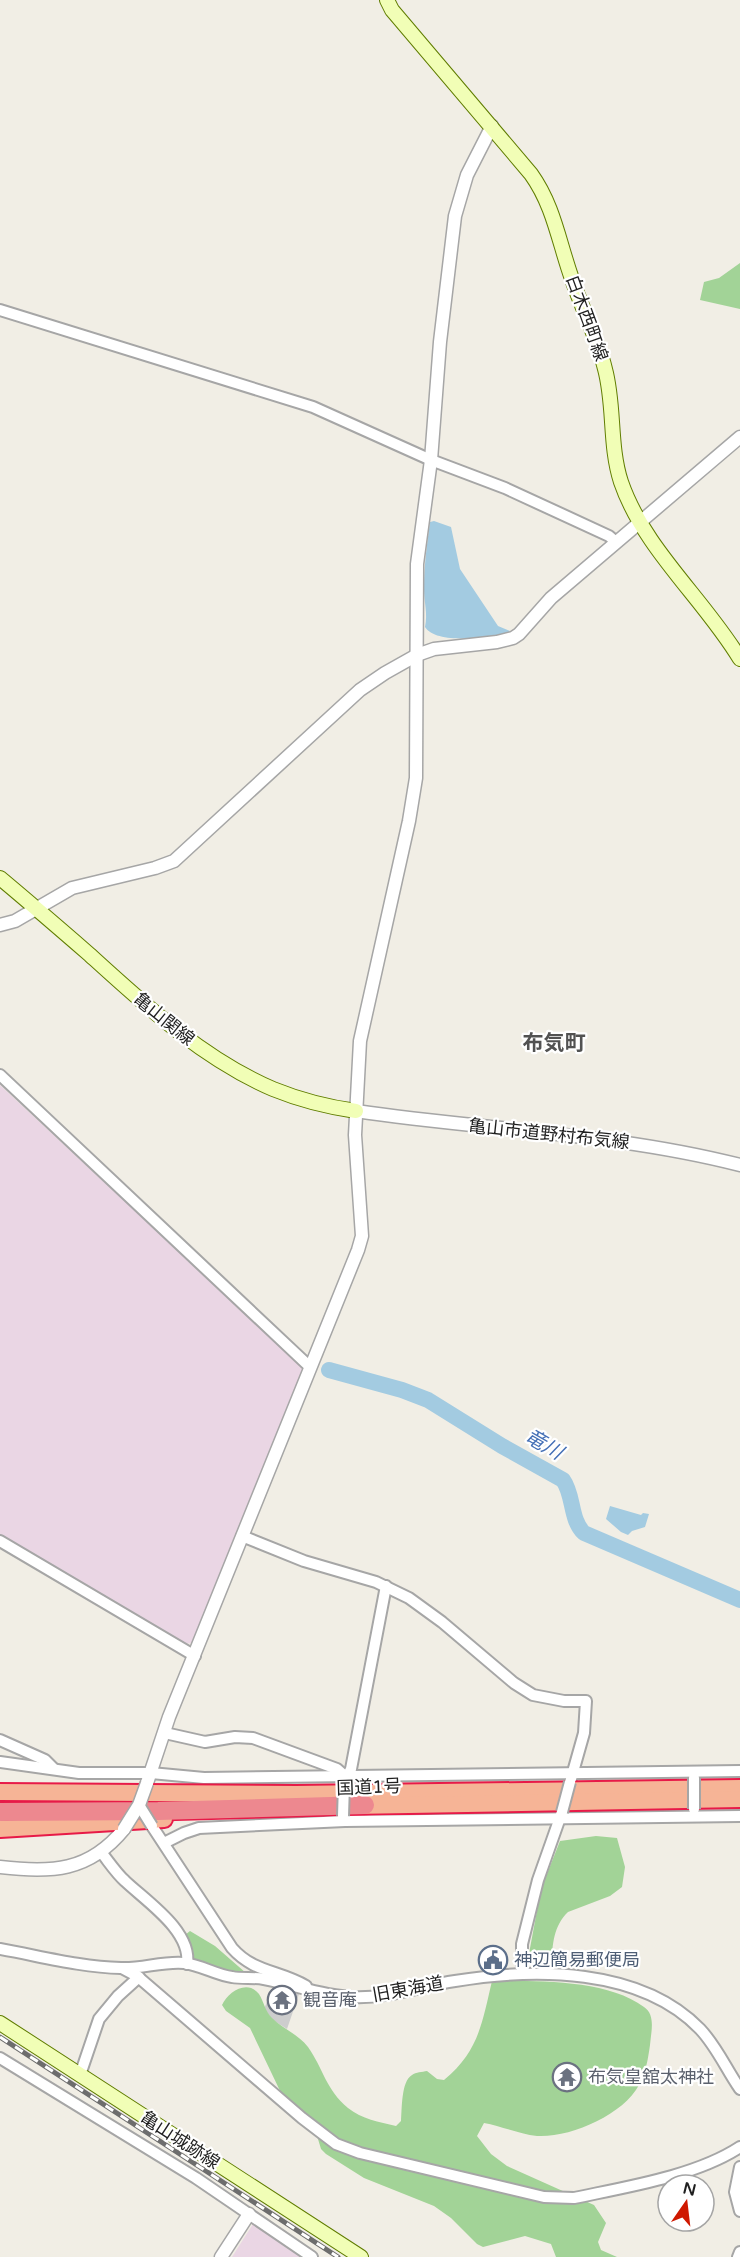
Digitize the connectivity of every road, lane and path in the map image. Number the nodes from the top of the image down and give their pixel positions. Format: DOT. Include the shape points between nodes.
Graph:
graph roads {
  1 [pos="387,0"];
  2 [pos="492,126"];
  3 [pos="0,310"];
  4 [pos="740,437"];
  5 [pos="430,460"];
  6 [pos="640,522"];
  7 [pos="616,542"];
  8 [pos="417,655"];
  9 [pos="740,659"];
  10 [pos="0,878"];
  11 [pos="36,908"];
  12 [pos="0,925"];
  13 [pos="0,1075"];
  14 [pos="357,1111"];
  15 [pos="740,1165"];
  16 [pos="310,1367"];
  17 [pos="242,1536"];
  18 [pos="0,1541"];
  19 [pos="386,1586"];
  20 [pos="195,1656"];
  21 [pos="165,1733"];
  22 [pos="0,1740"];
  23 [pos="0,1762"];
  24 [pos="53,1768"];
  25 [pos="740,1771"];
  26 [pos="695,1774"];
  27 [pos="149,1778"];
  28 [pos="572,1778"];
  29 [pos="345,1781"];
  30 [pos="740,1788"];
  31 [pos="0,1792"];
  32 [pos="296,1794"];
  33 [pos="740,1799"];
  34 [pos="139,1805"];
  35 [pos="364,1805"];
  36 [pos="33,1811"];
  37 [pos="0,1812"];
  38 [pos="694,1813"];
  39 [pos="561,1815"];
  40 [pos="740,1815"];
  41 [pos="344,1819"];
  42 [pos="0,1829"];
  43 [pos="164,1844"];
  44 [pos="101,1852"];
  45 [pos="0,1867"];
  46 [pos="0,1949"];
  47 [pos="187,1964"];
  48 [pos="121,1968"];
  49 [pos="522,1974"];
  50 [pos="139,1977"];
  51 [pos="311,1989"];
  52 [pos="0,2023"];
  53 [pos="0,2058"];
  54 [pos="80,2075"];
  55 [pos="740,2089"];
  56 [pos="740,2147"];
  57 [pos="740,2167"];
  58 [pos="740,2211"];
  59 [pos="249,2214"];
  60 [pos="740,2252"];
  61 [pos="221,2257"];
  62 [pos="312,2257"];
  63 [pos="361,2257"];
  64 [pos="738,2257"];
  1 -- 2 [label="main road, 白木西町線"];
  2 -- 5 [label="street" via="467,175 455,216"];
  2 -- 6 [label="main road, 白木西町線" via="546,196 606,369 615,458"];
  3 -- 5 [label="street" via="313,407"];
  4 -- 6 [label="street"];
  5 -- 7 [label="street" via="505,488"];
  5 -- 8 [label="street" via="417,564"];
  6 -- 7 [label="street"];
  6 -- 9 [label="main road, 白木西町線"];
  7 -- 8 [label="street" via="551,598 513,639 434,649"];
  8 -- 11 [label="street" via="360,690 174,861 72,888"];
  8 -- 14 [label="street" via="416,778 360,1041"];
  10 -- 11 [label="main road, 亀山関線"];
  11 -- 12 [label="street"];
  11 -- 14 [label="main road, 亀山関線" via="187,1039 229,1067 305,1100"];
  13 -- 16 [label="street"];
  14 -- 15 [label="street, 亀山市道野村布気線" via="621,1141"];
  14 -- 16 [label="street" via="362,1236"];
  16 -- 17 [label="street"];
  17 -- 19 [label="street" via="304,1561"];
  17 -- 20 [label="street"];
  18 -- 20 [label="street"];
  19 -- 28 [label="street" via="429,1612 526,1691 548,1699 586,1701 584,1733"];
  19 -- 29 [label="street" via="351,1769"];
  20 -- 21 [label="street"];
  21 -- 27 [label="street"];
  21 -- 29 [label="street" via="205,1742 252,1738 337,1769"];
  22 -- 24 [label="street" via="45,1760"];
  23 -- 24 [label="street"];
  24 -- 27 [label="street"];
  25 -- 26 [label="street"];
  26 -- 28 [label="street"];
  26 -- 38 [label="street, bridge"];
  27 -- 29 [label="street"];
  27 -- 34 [label="street, bridge"];
  28 -- 29 [label="street"];
  28 -- 39 [label="street, bridge"];
  29 -- 41 [label="street, bridge"];
  30 -- 32 [label="highway, 国道1号"];
  31 -- 32 [label="highway, 国道1号"];
  32 -- 36 [label="highway"];
  33 -- 35 [label="highway, 国道1号"];
  34 -- 43 [label="street, bridge"];
  34 -- 44 [label="street, bridge" via="124,1829"];
  35 -- 36 [label="highway"];
  35 -- 42 [label="highway, 国道1号"];
  36 -- 37 [label="highway"];
  38 -- 39 [label="street"];
  38 -- 40 [label="street"];
  39 -- 41 [label="street"];
  39 -- 49 [label="street" via="538,1880 522,1944"];
  41 -- 43 [label="street" via="199,1828"];
  43 -- 51 [label="street" via="240,1958"];
  44 -- 45 [label="street" via="52,1870"];
  44 -- 47 [label="street" via="122,1879 160,1912 180,1936 186,1945"];
  46 -- 48 [label="street, 旧東海道"];
  47 -- 48 [label="street, 旧東海道"];
  47 -- 51 [label="street, 旧東海道" via="231,1977"];
  48 -- 50 [label="street"];
  49 -- 51 [label="street, 旧東海道" via="368,1997"];
  49 -- 55 [label="street, 旧東海道" via="585,1977 627,1988 672,2007 714,2046"];
  50 -- 54 [label="street" via="99,2019"];
  50 -- 56 [label="street" via="302,2118 336,2144 360,2153 563,2199 674,2174 714,2162"];
  52 -- 54 [label="main road, 亀山城跡線"];
  53 -- 59 [label="street"];
  54 -- 63 [label="main road, 亀山城跡線"];
  57 -- 58 [label="street" via="735,2192"];
  59 -- 61 [label="street"];
  59 -- 62 [label="street"];
  60 -- 64 [label="street"];
}
